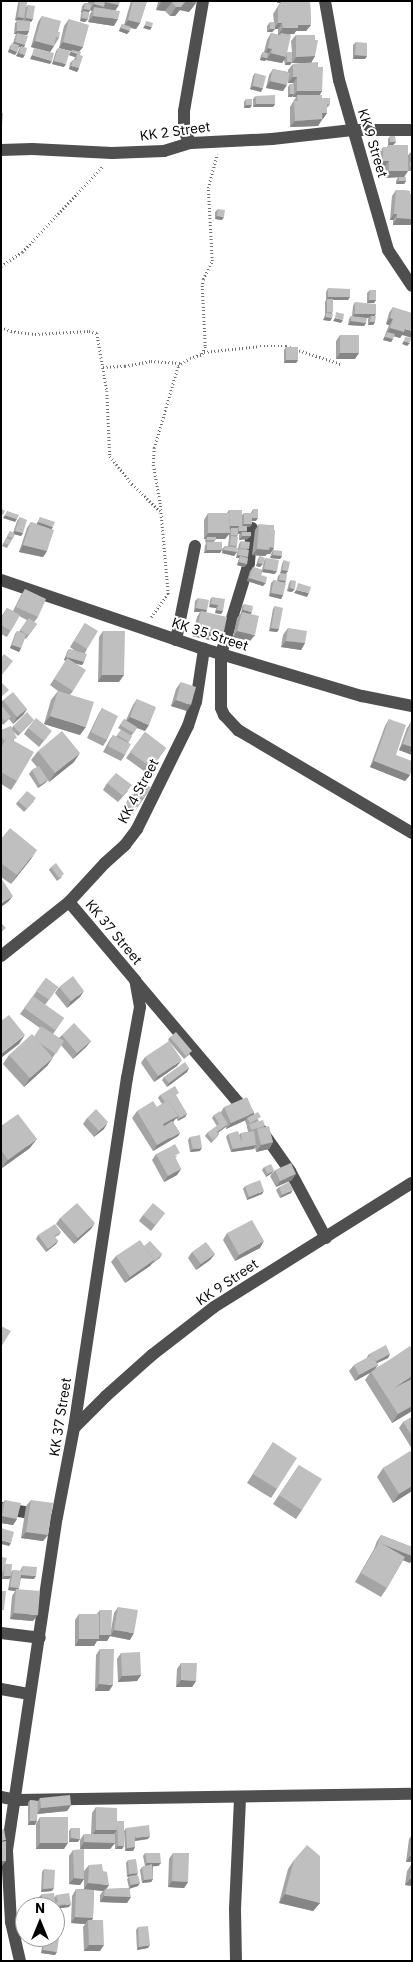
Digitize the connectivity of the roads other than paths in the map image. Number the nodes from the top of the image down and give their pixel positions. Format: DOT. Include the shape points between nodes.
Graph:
graph roads {
  1 [pos="202,1"];
  2 [pos="325,1"];
  3 [pos="352,130"];
  4 [pos="412,130"];
  5 [pos="191,142"];
  6 [pos="1,150"];
  7 [pos="412,286"];
  8 [pos="252,528"];
  9 [pos="195,546"];
  10 [pos="1,580"];
  11 [pos="176,640"];
  12 [pos="204,649"];
  13 [pos="221,654"];
  14 [pos="412,706"];
  15 [pos="412,833"];
  16 [pos="69,902"];
  17 [pos="1,956"];
  18 [pos="135,980"];
  19 [pos="412,1183"];
  20 [pos="326,1238"];
  21 [pos="74,1428"];
  22 [pos="1,1508"];
  23 [pos="57,1517"];
  24 [pos="1,1633"];
  25 [pos="40,1638"];
  26 [pos="1,1690"];
  27 [pos="30,1694"];
  28 [pos="412,1794"];
  29 [pos="1,1797"];
  30 [pos="240,1798"];
  31 [pos="16,1800"];
  32 [pos="6,1922"];
  33 [pos="20,1961"];
  34 [pos="236,1961"];
  1 -- 5 [label="street" via="184,111 184,132"];
  2 -- 3 [label="street, KK 9 Street"];
  3 -- 4 [label="street, KK 2 Street"];
  3 -- 5 [label="street, KK 2 Street" via="272,139"];
  3 -- 7 [label="street, KK 9 Street" via="388,250"];
  5 -- 6 [label="street, KK 2 Street" via="164,151"];
  8 -- 13 [label="street" via="249,563"];
  9 -- 11 [label="street"];
  10 -- 11 [label="street, KK 35 Street"];
  11 -- 12 [label="street, KK 35 Street"];
  12 -- 13 [label="street, KK 35 Street"];
  12 -- 16 [label="street, KK 4 Street" via="196,702 188,726 137,829"];
  13 -- 14 [label="street, KK 35 Street" via="362,696"];
  13 -- 15 [label="street" via="221,708 229,723"];
  16 -- 17 [label="street, KK 4 Street"];
  16 -- 18 [label="street, KK 37 Street"];
  18 -- 20 [label="street" via="272,1143"];
  18 -- 21 [label="street, KK 37 Street" via="139,993 139,1017"];
  19 -- 20 [label="street, KK 9 Street"];
  20 -- 21 [label="street, KK 9 Street" via="214,1307 152,1355"];
  21 -- 23 [label="street, KK 37 Street"];
  22 -- 23 [label="street"];
  23 -- 25 [label="street, KK 37 Street"];
  24 -- 25 [label="street"];
  25 -- 27 [label="street, KK 37 Street"];
  26 -- 27 [label="street"];
  27 -- 31 [label="street, KK 37 Street"];
  28 -- 30 [label="street"];
  29 -- 31 [label="street"];
  30 -- 31 [label="street"];
  30 -- 34 [label="street"];
  31 -- 32 [label="street, KK 37 Street" via="7,1867"];
  32 -- 33 [label="street, KK 37 Street"];
}
